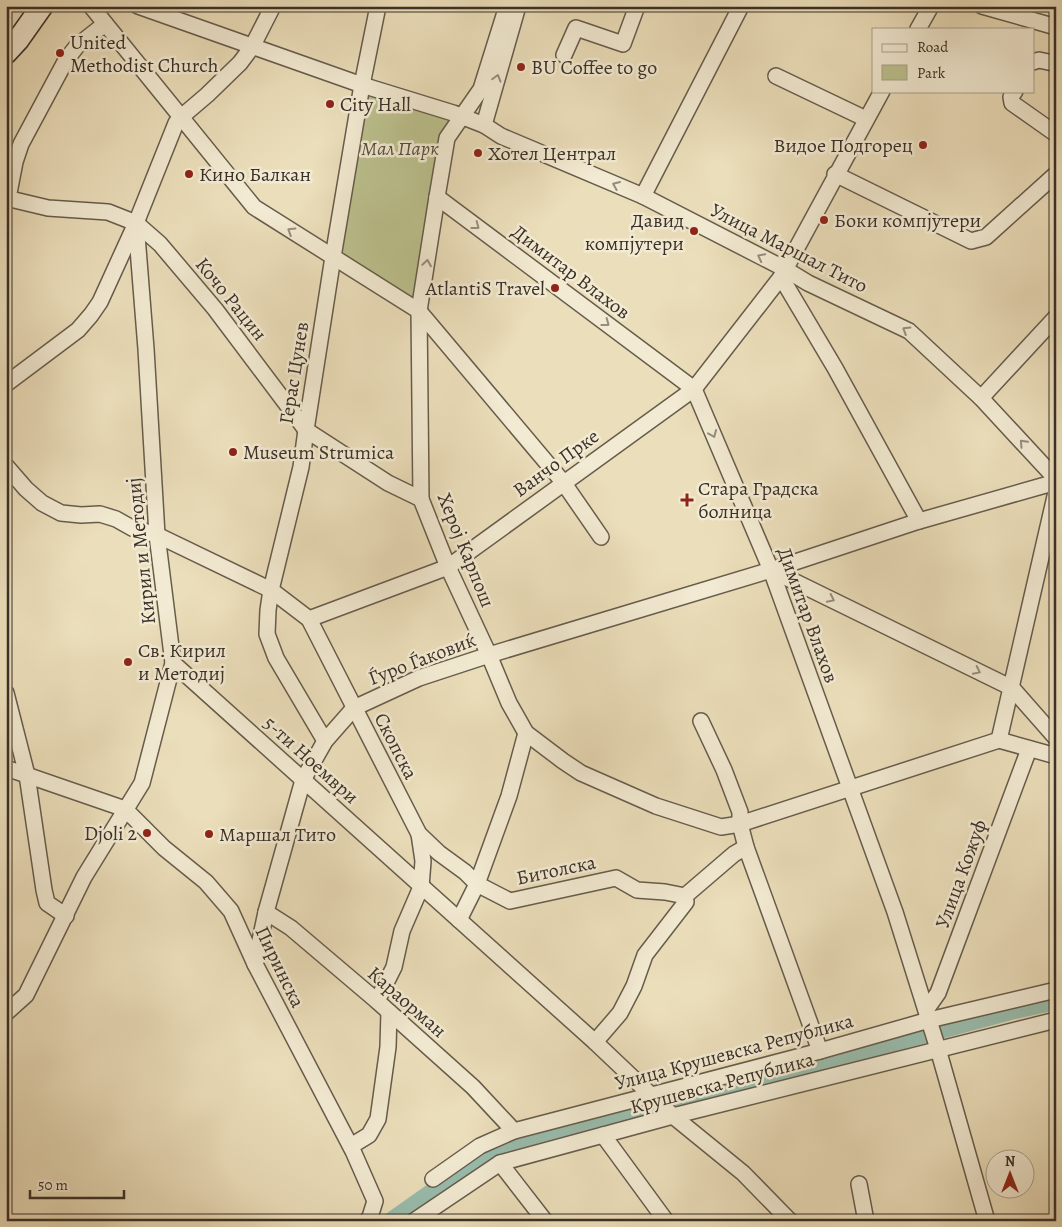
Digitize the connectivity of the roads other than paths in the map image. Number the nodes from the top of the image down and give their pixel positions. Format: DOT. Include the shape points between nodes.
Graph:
graph roads {
  1 [pos="42,6"];
  2 [pos="91,6"];
  3 [pos="138,6"];
  4 [pos="272,6"];
  5 [pos="378,6"];
  6 [pos="507,6"];
  7 [pos="518,6"];
  8 [pos="637,6"];
  9 [pos="740,6"];
  10 [pos="931,6"];
  11 [pos="982,6"];
  12 [pos="105,24"];
  13 [pos="1056,27"];
  14 [pos="919,28"];
  15 [pos="252,47"];
  16 [pos="6,53"];
  17 [pos="564,55"];
  18 [pos="1056,60"];
  19 [pos="1034,62"];
  20 [pos="776,76"];
  21 [pos="362,85"];
  22 [pos="881,92"];
  23 [pos="1014,92"];
  24 [pos="461,116"];
  25 [pos="180,118"];
  26 [pos="866,119"];
  27 [pos="484,125"];
  28 [pos="1056,134"];
  29 [pos="835,174"];
  30 [pos="1056,174"];
  31 [pos="643,196"];
  32 [pos="436,197"];
  33 [pos="7,198"];
  34 [pos="136,223"];
  35 [pos="333,258"];
  36 [pos="783,273"];
  37 [pos="419,311"];
  38 [pos="1056,317"];
  39 [pos="6,384"];
  40 [pos="694,389"];
  41 [pos="981,398"];
  42 [pos="306,430"];
  43 [pos="6,466"];
  44 [pos="1056,480"];
  45 [pos="564,482"];
  46 [pos="1056,492"];
  47 [pos="421,499"];
  48 [pos="918,521"];
  49 [pos="157,535"];
  50 [pos="602,537"];
  51 [pos="448,567"];
  52 [pos="772,570"];
  53 [pos="271,590"];
  54 [pos="309,619"];
  55 [pos="489,655"];
  56 [pos="173,663"];
  57 [pos="1012,688"];
  58 [pos="6,693"];
  59 [pos="354,708"];
  60 [pos="701,720"];
  61 [pos="526,733"];
  62 [pos="1056,738"];
  63 [pos="1000,740"];
  64 [pos="325,741"];
  65 [pos="1029,749"];
  66 [pos="1056,756"];
  67 [pos="6,768"];
  68 [pos="27,775"];
  69 [pos="303,780"];
  70 [pos="850,788"];
  71 [pos="125,809"];
  72 [pos="740,824"];
  73 [pos="419,834"];
  74 [pos="746,847"];
  75 [pos="477,884"];
  76 [pos="421,887"];
  77 [pos="685,896"];
  78 [pos="266,912"];
  79 [pos="66,916"];
  80 [pos="459,920"];
  81 [pos="255,964"];
  82 [pos="1056,990"];
  83 [pos="377,1001"];
  84 [pos="389,1012"];
  85 [pos="6,1013"];
  86 [pos="928,1015"];
  87 [pos="1056,1020"];
  88 [pos="595,1042"];
  89 [pos="938,1049"];
  90 [pos="820,1051"];
  91 [pos="652,1095"];
  92 [pos="673,1116"];
  93 [pos="514,1131"];
  94 [pos="603,1135"];
  95 [pos="351,1146"];
  96 [pos="500,1163"];
  97 [pos="433,1179"];
  98 [pos="859,1184"];
  99 [pos="416,1220"];
  100 [pos="367,1221"];
  101 [pos="545,1221"];
  102 [pos="666,1221"];
  103 [pos="790,1221"];
  104 [pos="866,1221"];
  105 [pos="987,1221"];
  1 -- 16 [label="main road"];
  2 -- 12 [label="street"];
  3 -- 15 [label="street, Улица Маршал Тито"];
  4 -- 15 [label="street"];
  5 -- 21 [label="street, Герас Цунев"];
  6 -- 24 [label="street, Херој Карпош" via="481,89"];
  27 -- 7 [label="street, one-way"];
  8 -- 17 [label="street" via="623,44 576,28"];
  9 -- 31 [label="street"];
  10 -- 14 [label="street"];
  11 -- 13 [label="street"];
  12 -- 25 [label="street"];
  12 -- 33 [label="street" via="77,46 66,60 21,144"];
  15 -- 21 [label="street, Улица Маршал Тито"];
  15 -- 25 [label="street" via="240,63"];
  18 -- 19 [label="street" via="1053,63"];
  20 -- 26 [label="street"];
  21 -- 24 [label="street, Улица Маршал Тито"];
  21 -- 35 [label="street, Герас Цунев"];
  22 -- 26 [label="street, Ванчо Прке"];
  23 -- 28 [label="street" via="1012,103"];
  24 -- 27 [label="street, Улица Маршал Тито"];
  24 -- 32 [label="street, Херој Карпош" via="447,138"];
  25 -- 34 [label="street"];
  35 -- 25 [label="street, one-way" via="254,207"];
  26 -- 29 [label="street, Ванчо Прке"];
  31 -- 27 [label="street, Улица Маршал Тито, one-way" via="501,136"];
  29 -- 30 [label="street" via="971,241 986,237"];
  29 -- 36 [label="street, Ванчо Прке"];
  36 -- 31 [label="street, Улица Маршал Тито, one-way"];
  37 -- 32 [label="street, Херој Карпош, one-way"];
  32 -- 40 [label="street, Димитар Влахов, one-way"];
  33 -- 34 [label="street, Кочо Рацин" via="48,208 108,212"];
  34 -- 39 [label="street" via="91,316 78,330"];
  34 -- 42 [label="street, Кочо Рацин" via="160,244 215,309"];
  34 -- 49 [label="street, Кирил и Методиј"];
  35 -- 37 [label="street"];
  35 -- 42 [label="street, Герас Цунев"];
  36 -- 40 [label="street, Ванчо Прке"];
  41 -- 36 [label="street, Улица Маршал Тито, one-way" via="909,330"];
  36 -- 48 [label="street"];
  37 -- 45 [label="street"];
  37 -- 47 [label="street, Херој Карпош"];
  38 -- 41 [label="street"];
  40 -- 45 [label="street, Ванчо Прке"];
  40 -- 52 [label="street, Димитар Влахов, one-way"];
  44 -- 41 [label="street, Улица Маршал Тито, one-way"];
  42 -- 47 [label="street, Кочо Рацин" via="388,483"];
  42 -- 53 [label="street, Герас Цунев" via="301,467"];
  43 -- 49 [label="street, Скопска" via="26,489 61,513 100,514"];
  44 -- 48 [label="street, Ѓуро Ѓаковиќ"];
  45 -- 50 [label="street"];
  45 -- 51 [label="street, Ванчо Прке"];
  46 -- 57 [label="street"];
  47 -- 51 [label="street, Херој Карпош"];
  48 -- 52 [label="street, Ѓуро Ѓаковиќ"];
  49 -- 53 [label="street, Скопска"];
  49 -- 56 [label="street, Кирил и Методиј"];
  51 -- 54 [label="street, Ванчо Прке"];
  51 -- 55 [label="street, Херој Карпош"];
  52 -- 55 [label="street, Ѓуро Ѓаковиќ"];
  52 -- 57 [label="street, one-way"];
  52 -- 70 [label="street, Димитар Влахов"];
  53 -- 54 [label="street, Скопска"];
  53 -- 64 [label="street, Герас Цунев" via="267,634 276,658"];
  54 -- 59 [label="street, Скопска"];
  55 -- 59 [label="street, Ѓуро Ѓаковиќ" via="419,678"];
  55 -- 61 [label="street, Херој Карпош" via="509,703"];
  56 -- 69 [label="street, 5-ти Ноември"];
  56 -- 71 [label="street, Кирил и Методиј" via="142,783"];
  57 -- 62 [label="street"];
  57 -- 63 [label="street"];
  58 -- 68 [label="street"];
  59 -- 64 [label="street, Ѓуро Ѓаковиќ"];
  59 -- 73 [label="street, Скопска"];
  60 -- 72 [label="street" via="735,798"];
  61 -- 72 [label="street" via="581,773 647,802 721,826"];
  61 -- 75 [label="street" via="509,796"];
  63 -- 65 [label="street"];
  63 -- 70 [label="street"];
  64 -- 69 [label="street, Ѓуро Ѓаковиќ"];
  65 -- 66 [label="street"];
  65 -- 86 [label="street, Улица Кожуф"];
  67 -- 68 [label="street, Пиринска"];
  68 -- 71 [label="street, Пиринска"];
  68 -- 79 [label="street" via="47,903"];
  69 -- 76 [label="street, 5-ти Ноември"];
  69 -- 78 [label="street, Ѓуро Ѓаковиќ"];
  70 -- 72 [label="street"];
  70 -- 86 [label="street, Димитар Влахов"];
  71 -- 79 [label="street, Кирил и Методиј" via="84,877"];
  71 -- 81 [label="street, Пиринска" via="164,848 206,882 232,911"];
  72 -- 74 [label="street"];
  73 -- 75 [label="street, Скопска"];
  73 -- 76 [label="street" via="424,861"];
  74 -- 77 [label="street"];
  74 -- 90 [label="street"];
  75 -- 77 [label="street, Битолска" via="510,901 616,878 637,890"];
  75 -- 80 [label="street"];
  76 -- 80 [label="street"];
  76 -- 83 [label="street" via="402,930 394,967"];
  77 -- 88 [label="street" via="686,902 645,955 620,1013"];
  78 -- 81 [label="street, Ѓуро Ѓаковиќ"];
  78 -- 83 [label="street, Караорман" via="291,928"];
  79 -- 85 [label="street, Кирил и Методиј" via="26,995"];
  80 -- 88 [label="street"];
  81 -- 95 [label="street, Пиринска"];
  82 -- 86 [label="street, Улица Крушевска Република"];
  83 -- 84 [label="street, Караорман"];
  84 -- 93 [label="street, Караорман" via="473,1087"];
  84 -- 95 [label="street" via="388,1047 378,1119 369,1135"];
  86 -- 89 [label="street, Димитар Влахов"];
  86 -- 90 [label="street, Улица Крушевска Република"];
  87 -- 89 [label="street, Крушевска Република"];
  88 -- 91 [label="street"];
  89 -- 92 [label="street, Крушевска Република"];
  89 -- 105 [label="street, Димитар Влахов"];
  90 -- 91 [label="street, Улица Крушевска Република"];
  91 -- 92 [label="street"];
  91 -- 93 [label="street, Улица Крушевска Република"];
  92 -- 94 [label="street, Крушевска Република"];
  92 -- 103 [label="street" via="743,1173"];
  93 -- 97 [label="street, Улица Крушевска Република" via="480,1146"];
  94 -- 96 [label="street, Крушевска Република"];
  94 -- 102 [label="street"];
  95 -- 100 [label="street, Пиринска" via="375,1201"];
  96 -- 99 [label="street, Крушевска Република"];
  96 -- 101 [label="street"];
  98 -- 104 [label="street"];
}
